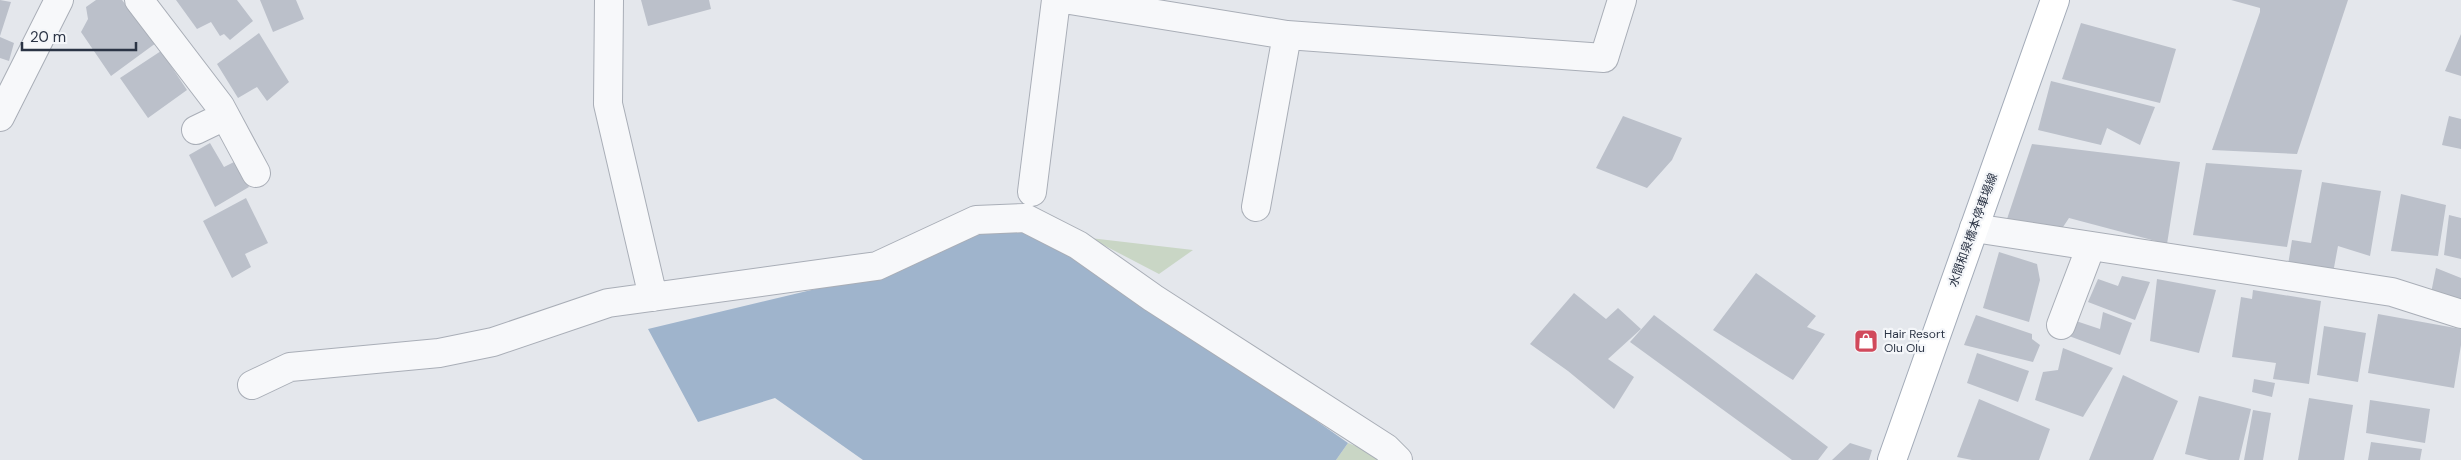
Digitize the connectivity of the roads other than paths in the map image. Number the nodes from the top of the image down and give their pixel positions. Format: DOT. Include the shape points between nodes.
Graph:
graph roads {
  1 [pos="59,0"];
  2 [pos="138,0"];
  3 [pos="609,0"];
  4 [pos="1056,0"];
  5 [pos="1070,0"];
  6 [pos="1622,0"];
  7 [pos="2055,0"];
  8 [pos="1287,35"];
  9 [pos="225,116"];
  10 [pos="0,117"];
  11 [pos="196,130"];
  12 [pos="256,173"];
  13 [pos="1032,192"];
  14 [pos="1256,207"];
  15 [pos="1974,228"];
  16 [pos="2091,246"];
  17 [pos="653,296"];
  18 [pos="2461,314"];
  19 [pos="2062,325"];
  20 [pos="252,385"];
  21 [pos="1398,460"];
  22 [pos="1892,460"];
  1 -- 10 [label="street"];
  2 -- 9 [label="street"];
  3 -- 17 [label="street" via="608,104"];
  4 -- 13 [label="street"];
  5 -- 8 [label="street"];
  6 -- 8 [label="street" via="1604,58"];
  7 -- 15 [label="main road, 水間和泉橋本停車場線"];
  8 -- 14 [label="street"];
  9 -- 11 [label="street"];
  9 -- 12 [label="street"];
  15 -- 16 [label="street"];
  15 -- 22 [label="main road, 水間和泉橋本停車場線"];
  16 -- 18 [label="street" via="2392,292"];
  16 -- 19 [label="street"];
  17 -- 20 [label="street" via="608,303 493,342 440,353 290,367"];
  17 -- 21 [label="street" via="877,266 976,220 1025,218 1078,245 1153,298 1386,448"];
}
